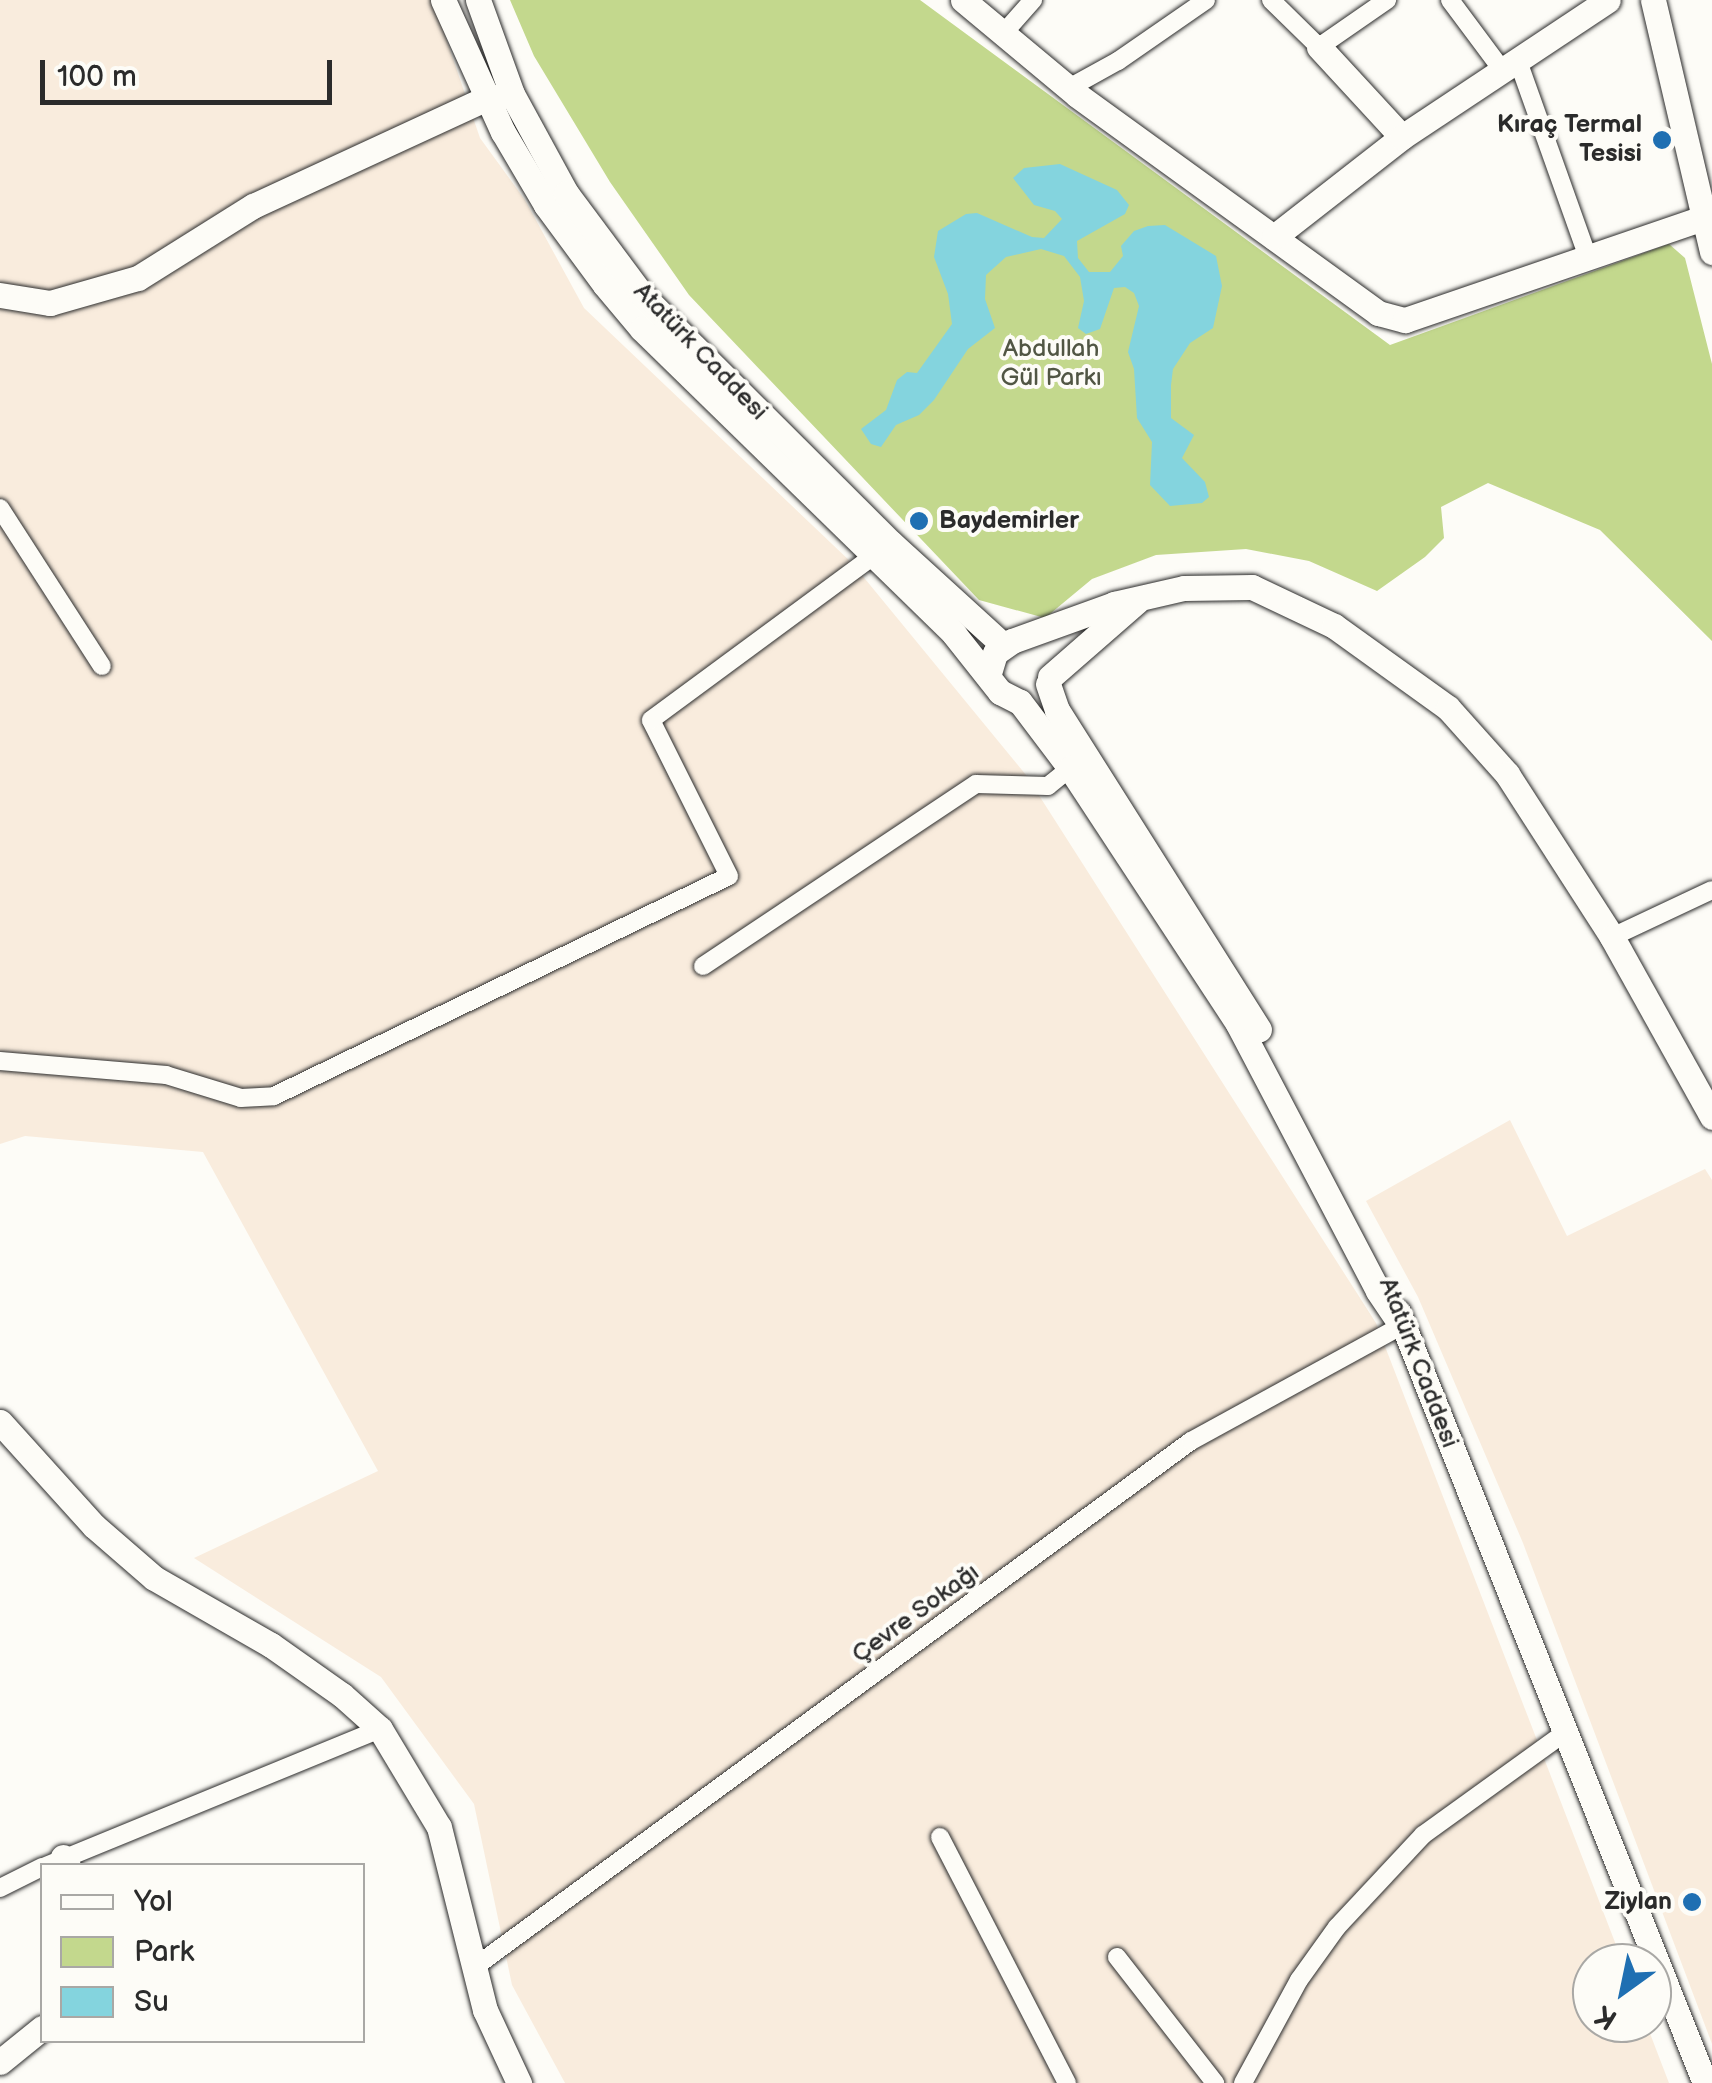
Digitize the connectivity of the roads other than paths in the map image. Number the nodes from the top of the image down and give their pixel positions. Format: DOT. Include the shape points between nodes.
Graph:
graph roads {
  1 [pos="443,0"];
  2 [pos="478,0"];
  3 [pos="963,0"];
  4 [pos="1033,0"];
  5 [pos="1206,0"];
  6 [pos="1270,0"];
  7 [pos="1387,0"];
  8 [pos="1450,0"];
  9 [pos="1608,0"];
  10 [pos="1652,0"];
  11 [pos="1002,35"];
  12 [pos="1319,48"];
  13 [pos="1511,66"];
  14 [pos="1069,88"];
  15 [pos="512,94"];
  16 [pos="485,99"];
  17 [pos="1402,137"];
  18 [pos="1703,218"];
  19 [pos="1274,237"];
  20 [pos="1712,252"];
  21 [pos="1587,255"];
  22 [pos="0,295"];
  23 [pos="0,508"];
  24 [pos="882,550"];
  25 [pos="1139,600"];
  26 [pos="1013,643"];
  27 [pos="102,666"];
  28 [pos="989,673"];
  29 [pos="1049,680"];
  30 [pos="1020,702"];
  31 [pos="1070,768"];
  32 [pos="1712,890"];
  33 [pos="1612,938"];
  34 [pos="703,966"];
  35 [pos="0,1060"];
  36 [pos="1712,1117"];
  37 [pos="1401,1326"];
  38 [pos="0,1422"];
  39 [pos="380,1729"];
  40 [pos="1563,1734"];
  41 [pos="940,1836"];
  42 [pos="57,1863"];
  43 [pos="40,1871"];
  44 [pos="0,1888"];
  45 [pos="1117,1956"];
  46 [pos="476,1966"];
  47 [pos="40,2030"];
  48 [pos="0,2062"];
  49 [pos="519,2083"];
  50 [pos="1067,2083"];
  51 [pos="1215,2083"];
  52 [pos="1242,2083"];
  53 [pos="1705,2083"];
  1 -- 16 [label="main road"];
  2 -- 15 [label="main road, Atatürk Caddesi"];
  3 -- 11 [label="main road"];
  4 -- 11 [label="street"];
  5 -- 14 [label="street"];
  6 -- 12 [label="street"];
  7 -- 12 [label="street"];
  8 -- 13 [label="street"];
  9 -- 13 [label="main road"];
  10 -- 18 [label="main road"];
  11 -- 14 [label="main road"];
  12 -- 17 [label="main road"];
  13 -- 17 [label="main road"];
  13 -- 21 [label="street"];
  14 -- 19 [label="main road"];
  15 -- 16 [label="main road"];
  15 -- 24 [label="main road, Atatürk Caddesi" via="566,193 667,325"];
  16 -- 22 [label="main road" via="253,206 138,278 50,303"];
  16 -- 24 [label="main road" via="546,205 642,330"];
  17 -- 19 [label="main road"];
  18 -- 20 [label="main road"];
  18 -- 21 [label="main road"];
  19 -- 21 [label="main road" via="1378,312 1405,320"];
  23 -- 27 [label="street"];
  24 -- 26 [label="main road, Atatürk Caddesi"];
  24 -- 28 [label="main road"];
  24 -- 35 [label="street" via="651,720 728,876 274,1096 241,1098 166,1075"];
  25 -- 26 [label="main road"];
  25 -- 29 [label="main road"];
  25 -- 33 [label="main road" via="1184,588 1252,588 1318,617 1389,662 1448,708 1507,774"];
  26 -- 28 [label="main road" via="995,652"];
  26 -- 29 [label="main road" via="1044,651"];
  28 -- 30 [label="main road" via="1000,692"];
  29 -- 30 [label="main road" via="1041,694"];
  29 -- 37 [label="main road, Atatürk Caddesi" via="1057,710 1244,1000 1391,1286"];
  30 -- 31 [label="main road"];
  31 -- 34 [label="street" via="1048,786 976,784"];
  31 -- 37 [label="main road" via="1238,1024"];
  32 -- 33 [label="street"];
  33 -- 36 [label="main road"];
  37 -- 40 [label="main road, Atatürk Caddesi"];
  37 -- 46 [label="street, Çevre Sokağı" via="1192,1441"];
  38 -- 39 [label="main road" via="94,1526 154,1578 271,1645"];
  39 -- 42 [label="street"];
  39 -- 46 [label="main road" via="440,1826"];
  40 -- 52 [label="street" via="1423,1835 1337,1927"];
  40 -- 53 [label="main road, Atatürk Caddesi"];
  41 -- 50 [label="street"];
  43 -- 44 [label="street"];
  45 -- 51 [label="street"];
  46 -- 49 [label="main road" via="485,2010"];
  47 -- 48 [label="main road"];
}
